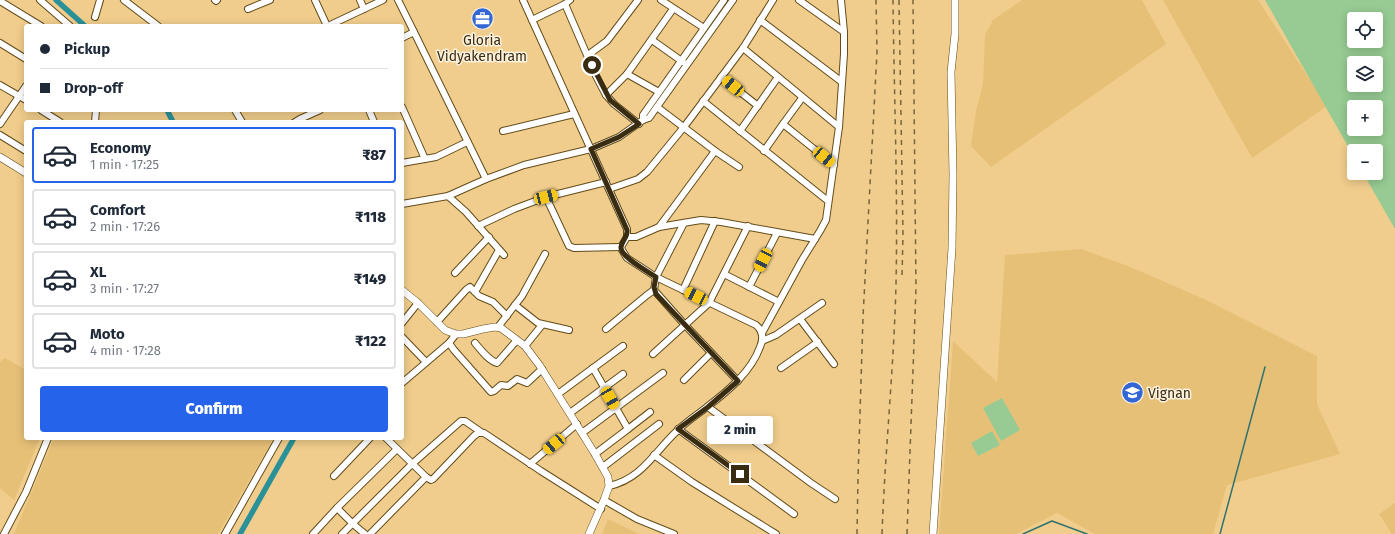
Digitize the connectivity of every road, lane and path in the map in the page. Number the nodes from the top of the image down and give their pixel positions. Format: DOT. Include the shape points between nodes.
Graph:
graph roads {
  1 [pos="40,0"];
  2 [pos="100,0"];
  3 [pos="124,0"];
  4 [pos="270,0"];
  5 [pos="315,0"];
  6 [pos="360,0"];
  7 [pos="383,0"];
  8 [pos="398,0"];
  9 [pos="523,0"];
  10 [pos="571,0"];
  11 [pos="638,0"];
  12 [pos="661,0"];
  13 [pos="724,0"];
  14 [pos="732,0"];
  15 [pos="773,0"];
  16 [pos="799,0"];
  17 [pos="842,0"];
  18 [pos="955,0"];
  19 [pos="0,1"];
  20 [pos="565,4"];
  21 [pos="248,9"];
  22 [pos="364,9"];
  23 [pos="673,9"];
  24 [pos="96,17"];
  25 [pos="532,20"];
  26 [pos="760,20"];
  27 [pos="38,24"];
  28 [pos="68,24"];
  29 [pos="155,24"];
  30 [pos="326,24"];
  31 [pos="331,24"];
  32 [pos="704,28"];
  33 [pos="414,32"];
  34 [pos="844,32"];
  35 [pos="404,37"];
  36 [pos="652,40"];
  37 [pos="0,43"];
  38 [pos="743,48"];
  39 [pos="588,55"];
  40 [pos="24,58"];
  41 [pos="681,60"];
  42 [pos="687,64"];
  43 [pos="627,74"];
  44 [pos="721,77"];
  45 [pos="778,77"];
  46 [pos="842,82"];
  47 [pos="0,85"];
  48 [pos="24,89"];
  49 [pos="659,92"];
  50 [pos="606,95"];
  51 [pos="19,96"];
  52 [pos="802,98"];
  53 [pos="24,99"];
  54 [pos="703,101"];
  55 [pos="758,106"];
  56 [pos="657,107"];
  57 [pos="45,112"];
  58 [pos="316,112"];
  59 [pos="404,112"];
  60 [pos="574,114"];
  61 [pos="57,120"];
  62 [pos="298,120"];
  63 [pos="641,122"];
  64 [pos="0,124"];
  65 [pos="783,124"];
  66 [pos="684,127"];
  67 [pos="839,127"];
  68 [pos="502,131"];
  69 [pos="740,131"];
  70 [pos="0,135"];
  71 [pos="467,142"];
  72 [pos="591,149"];
  73 [pos="24,150"];
  74 [pos="764,150"];
  75 [pos="715,151"];
  76 [pos="0,158"];
  77 [pos="425,159"];
  78 [pos="404,163"];
  79 [pos="834,165"];
  80 [pos="739,167"];
  81 [pos="24,172"];
  82 [pos="486,179"];
  83 [pos="606,182"];
  84 [pos="609,189"];
  85 [pos="448,196"];
  86 [pos="546,197"];
  87 [pos="828,201"];
  88 [pos="404,204"];
  89 [pos="715,221"];
  90 [pos="684,222"];
  91 [pos="478,226"];
  92 [pos="748,226"];
  93 [pos="659,227"];
  94 [pos="777,233"];
  95 [pos="489,237"];
  96 [pos="627,237"];
  97 [pos="815,239"];
  98 [pos="621,247"];
  99 [pos="499,250"];
  100 [pos="545,254"];
  101 [pos="504,255"];
  102 [pos="455,273"];
  103 [pos="724,274"];
  104 [pos="656,277"];
  105 [pos="749,287"];
  106 [pos="654,290"];
  107 [pos="683,290"];
  108 [pos="404,292"];
  109 [pos="475,292"];
  110 [pos="779,302"];
  111 [pos="418,303"];
  112 [pos="710,303"];
  113 [pos="822,304"];
  114 [pos="515,306"];
  115 [pos="507,316"];
  116 [pos="800,319"];
  117 [pos="404,320"];
  118 [pos="437,322"];
  119 [pos="542,325"];
  120 [pos="685,325"];
  121 [pos="498,327"];
  122 [pos="606,329"];
  123 [pos="569,330"];
  124 [pos="762,333"];
  125 [pos="456,334"];
  126 [pos="404,339"];
  127 [pos="517,340"];
  128 [pos="762,341"];
  129 [pos="449,342"];
  130 [pos="818,342"];
  131 [pos="475,343"];
  132 [pos="525,346"];
  133 [pos="623,346"];
  134 [pos="711,353"];
  135 [pos="652,354"];
  136 [pos="426,362"];
  137 [pos="834,364"];
  138 [pos="593,368"];
  139 [pos="781,368"];
  140 [pos="542,369"];
  141 [pos="663,373"];
  142 [pos="623,374"];
  143 [pos="684,380"];
  144 [pos="404,381"];
  145 [pos="738,381"];
  146 [pos="604,388"];
  147 [pos="558,394"];
  148 [pos="708,407"];
  149 [pos="616,409"];
  150 [pos="650,412"];
  151 [pos="570,413"];
  152 [pos="577,424"];
  153 [pos="659,424"];
  154 [pos="628,429"];
  155 [pos="678,429"];
  156 [pos="481,432"];
  157 [pos="582,433"];
  158 [pos="47,440"];
  159 [pos="278,440"];
  160 [pos="368,440"];
  161 [pos="388,440"];
  162 [pos="397,449"];
  163 [pos="595,454"];
  164 [pos="654,455"];
  165 [pos="412,464"];
  166 [pos="530,464"];
  167 [pos="602,467"];
  168 [pos="334,476"];
  169 [pos="426,477"];
  170 [pos="609,486"];
  171 [pos="836,499"];
  172 [pos="604,500"];
  173 [pos="337,508"];
  174 [pos="601,509"];
  175 [pos="794,514"];
  176 [pos="353,524"];
  177 [pos="4,534"];
  178 [pos="225,534"];
  179 [pos="313,534"];
  180 [pos="342,534"];
  181 [pos="364,534"];
  182 [pos="370,534"];
  183 [pos="590,534"];
  184 [pos="674,534"];
  185 [pos="776,534"];
  186 [pos="933,534"];
  1 -- 28 [label="street"];
  2 -- 24 [label="street"];
  3 -- 29 [label="street"];
  4 -- 21 [label="street"];
  5 -- 30 [label="street"];
  6 -- 22 [label="street"];
  7 -- 22 [label="street"];
  8 -- 33 [label="street"];
  9 -- 25 [label="street"];
  10 -- 20 [label="street"];
  11 -- 39 [label="street" via="607,41"];
  12 -- 23 [label="street"];
  13 -- 32 [label="street"];
  14 -- 42 [label="street"];
  15 -- 26 [label="street"];
  16 -- 34 [label="street"];
  17 -- 34 [label="street"];
  18 -- 186 [label="street" via="951,72 952,234"];
  19 -- 27 [label="street"];
  20 -- 25 [label="street"];
  20 -- 39 [label="street"];
  22 -- 31 [label="street"];
  23 -- 32 [label="street"];
  23 -- 36 [label="street"];
  25 -- 60 [label="street"];
  26 -- 38 [label="street"];
  26 -- 46 [label="street"];
  32 -- 41 [label="street"];
  33 -- 35 [label="street"];
  33 -- 71 [label="street"];
  34 -- 46 [label="street"];
  36 -- 41 [label="street"];
  36 -- 43 [label="street"];
  37 -- 40 [label="street"];
  38 -- 44 [label="street"];
  38 -- 45 [label="street"];
  39 -- 50 [label="street"];
  41 -- 42 [label="street"];
  41 -- 49 [label="street"];
  42 -- 56 [label="street"];
  43 -- 49 [label="street"];
  43 -- 50 [label="street"];
  44 -- 54 [label="street"];
  44 -- 55 [label="street"];
  45 -- 52 [label="street"];
  45 -- 55 [label="street"];
  46 -- 67 [label="street"];
  47 -- 51 [label="street"];
  48 -- 51 [label="street"];
  49 -- 63 [label="street"];
  50 -- 63 [label="street" via="614,104"];
  51 -- 53 [label="street"];
  51 -- 64 [label="street"];
  52 -- 65 [label="street"];
  52 -- 67 [label="street"];
  54 -- 66 [label="street"];
  54 -- 69 [label="street"];
  55 -- 69 [label="street"];
  56 -- 63 [label="street" via="649,118"];
  56 -- 66 [label="street"];
  57 -- 61 [label="street"];
  58 -- 62 [label="street"];
  59 -- 77 [label="street"];
  60 -- 68 [label="street"];
  60 -- 72 [label="street"];
  63 -- 72 [label="street" via="619,137"];
  65 -- 74 [label="street"];
  65 -- 79 [label="street"];
  66 -- 75 [label="street"];
  66 -- 84 [label="street" via="642,176"];
  67 -- 79 [label="street"];
  69 -- 74 [label="street"];
  70 -- 73 [label="street"];
  71 -- 77 [label="street"];
  71 -- 82 [label="street"];
  72 -- 82 [label="street" via="524,165"];
  72 -- 83 [label="street"];
  74 -- 87 [label="street"];
  75 -- 80 [label="street"];
  75 -- 93 [label="street"];
  76 -- 81 [label="street"];
  77 -- 78 [label="street"];
  79 -- 87 [label="street"];
  82 -- 85 [label="street"];
  83 -- 84 [label="street"];
  83 -- 86 [label="street"];
  84 -- 96 [label="street" via="627,230"];
  85 -- 88 [label="street"];
  85 -- 91 [label="street"];
  86 -- 91 [label="street"];
  86 -- 98 [label="street" via="569,246"];
  87 -- 97 [label="street" via="826,220"];
  89 -- 90 [label="street"];
  89 -- 92 [label="street"];
  89 -- 107 [label="street"];
  90 -- 93 [label="street"];
  90 -- 104 [label="street"];
  91 -- 95 [label="street"];
  92 -- 94 [label="street"];
  92 -- 103 [label="street"];
  93 -- 96 [label="street" via="636,237"];
  94 -- 97 [label="street"];
  94 -- 105 [label="street"];
  95 -- 99 [label="street"];
  95 -- 102 [label="street"];
  96 -- 98 [label="street"];
  97 -- 110 [label="street"];
  98 -- 104 [label="street" via="627,258"];
  99 -- 101 [label="street"];
  99 -- 109 [label="street"];
  100 -- 114 [label="street"];
  103 -- 105 [label="street"];
  103 -- 112 [label="street"];
  104 -- 106 [label="street"];
  104 -- 107 [label="street"];
  105 -- 110 [label="street"];
  106 -- 120 [label="street"];
  106 -- 122 [label="street"];
  107 -- 112 [label="street"];
  108 -- 111 [label="street"];
  109 -- 115 [label="street" via="493,302"];
  109 -- 118 [label="street" via="468,288"];
  110 -- 124 [label="street"];
  111 -- 117 [label="street"];
  111 -- 118 [label="street"];
  112 -- 120 [label="street"];
  112 -- 124 [label="street" via="756,325"];
  113 -- 116 [label="street"];
  114 -- 115 [label="street"];
  114 -- 119 [label="street"];
  115 -- 121 [label="street"];
  116 -- 128 [label="street"];
  116 -- 130 [label="street"];
  118 -- 125 [label="street" via="445,330"];
  119 -- 123 [label="street"];
  119 -- 132 [label="street"];
  120 -- 134 [label="street"];
  120 -- 135 [label="street"];
  121 -- 125 [label="street"];
  121 -- 127 [label="street"];
  124 -- 128 [label="street"];
  125 -- 129 [label="street"];
  126 -- 136 [label="street"];
  127 -- 131 [label="street" via="497,364"];
  127 -- 132 [label="street"];
  128 -- 145 [label="street" via="752,364"];
  129 -- 136 [label="street"];
  129 -- 140 [label="street" via="491,392 501,385 508,386 517,379 527,383"];
  130 -- 137 [label="street"];
  130 -- 139 [label="street"];
  132 -- 140 [label="street"];
  133 -- 138 [label="street"];
  134 -- 143 [label="street"];
  134 -- 145 [label="street"];
  136 -- 144 [label="street"];
  138 -- 146 [label="street"];
  138 -- 147 [label="street"];
  140 -- 147 [label="street"];
  141 -- 149 [label="street"];
  142 -- 146 [label="street"];
  145 -- 148 [label="street"];
  146 -- 149 [label="street"];
  146 -- 151 [label="street"];
  147 -- 151 [label="street"];
  148 -- 155 [label="street"];
  148 -- 171 [label="street"];
  149 -- 154 [label="street"];
  149 -- 157 [label="street"];
  150 -- 154 [label="street"];
  151 -- 152 [label="street"];
  152 -- 157 [label="street"];
  152 -- 166 [label="street"];
  153 -- 167 [label="street"];
  154 -- 163 [label="street"];
  155 -- 164 [label="street"];
  155 -- 175 [label="street"];
  156 -- 165 [label="street" via="461,421"];
  156 -- 166 [label="street"];
  156 -- 169 [label="street" via="431,480"];
  157 -- 163 [label="street"];
  158 -- 177 [label="street" via="26,492"];
  159 -- 178 [label="street"];
  160 -- 168 [label="street"];
  161 -- 162 [label="street"];
  162 -- 165 [label="street"];
  162 -- 173 [label="street"];
  163 -- 167 [label="street"];
  164 -- 170 [label="street" via="636,475"];
  164 -- 185 [label="street" via="698,486"];
  165 -- 169 [label="street"];
  165 -- 176 [label="street"];
  166 -- 174 [label="street"];
  167 -- 170 [label="street" via="608,477"];
  169 -- 182 [label="street"];
  170 -- 172 [label="street"];
  172 -- 174 [label="street"];
  172 -- 184 [label="street" via="637,519"];
  173 -- 176 [label="street"];
  173 -- 179 [label="street"];
  174 -- 183 [label="street"];
  176 -- 180 [label="street"];
  176 -- 181 [label="street"];
}
